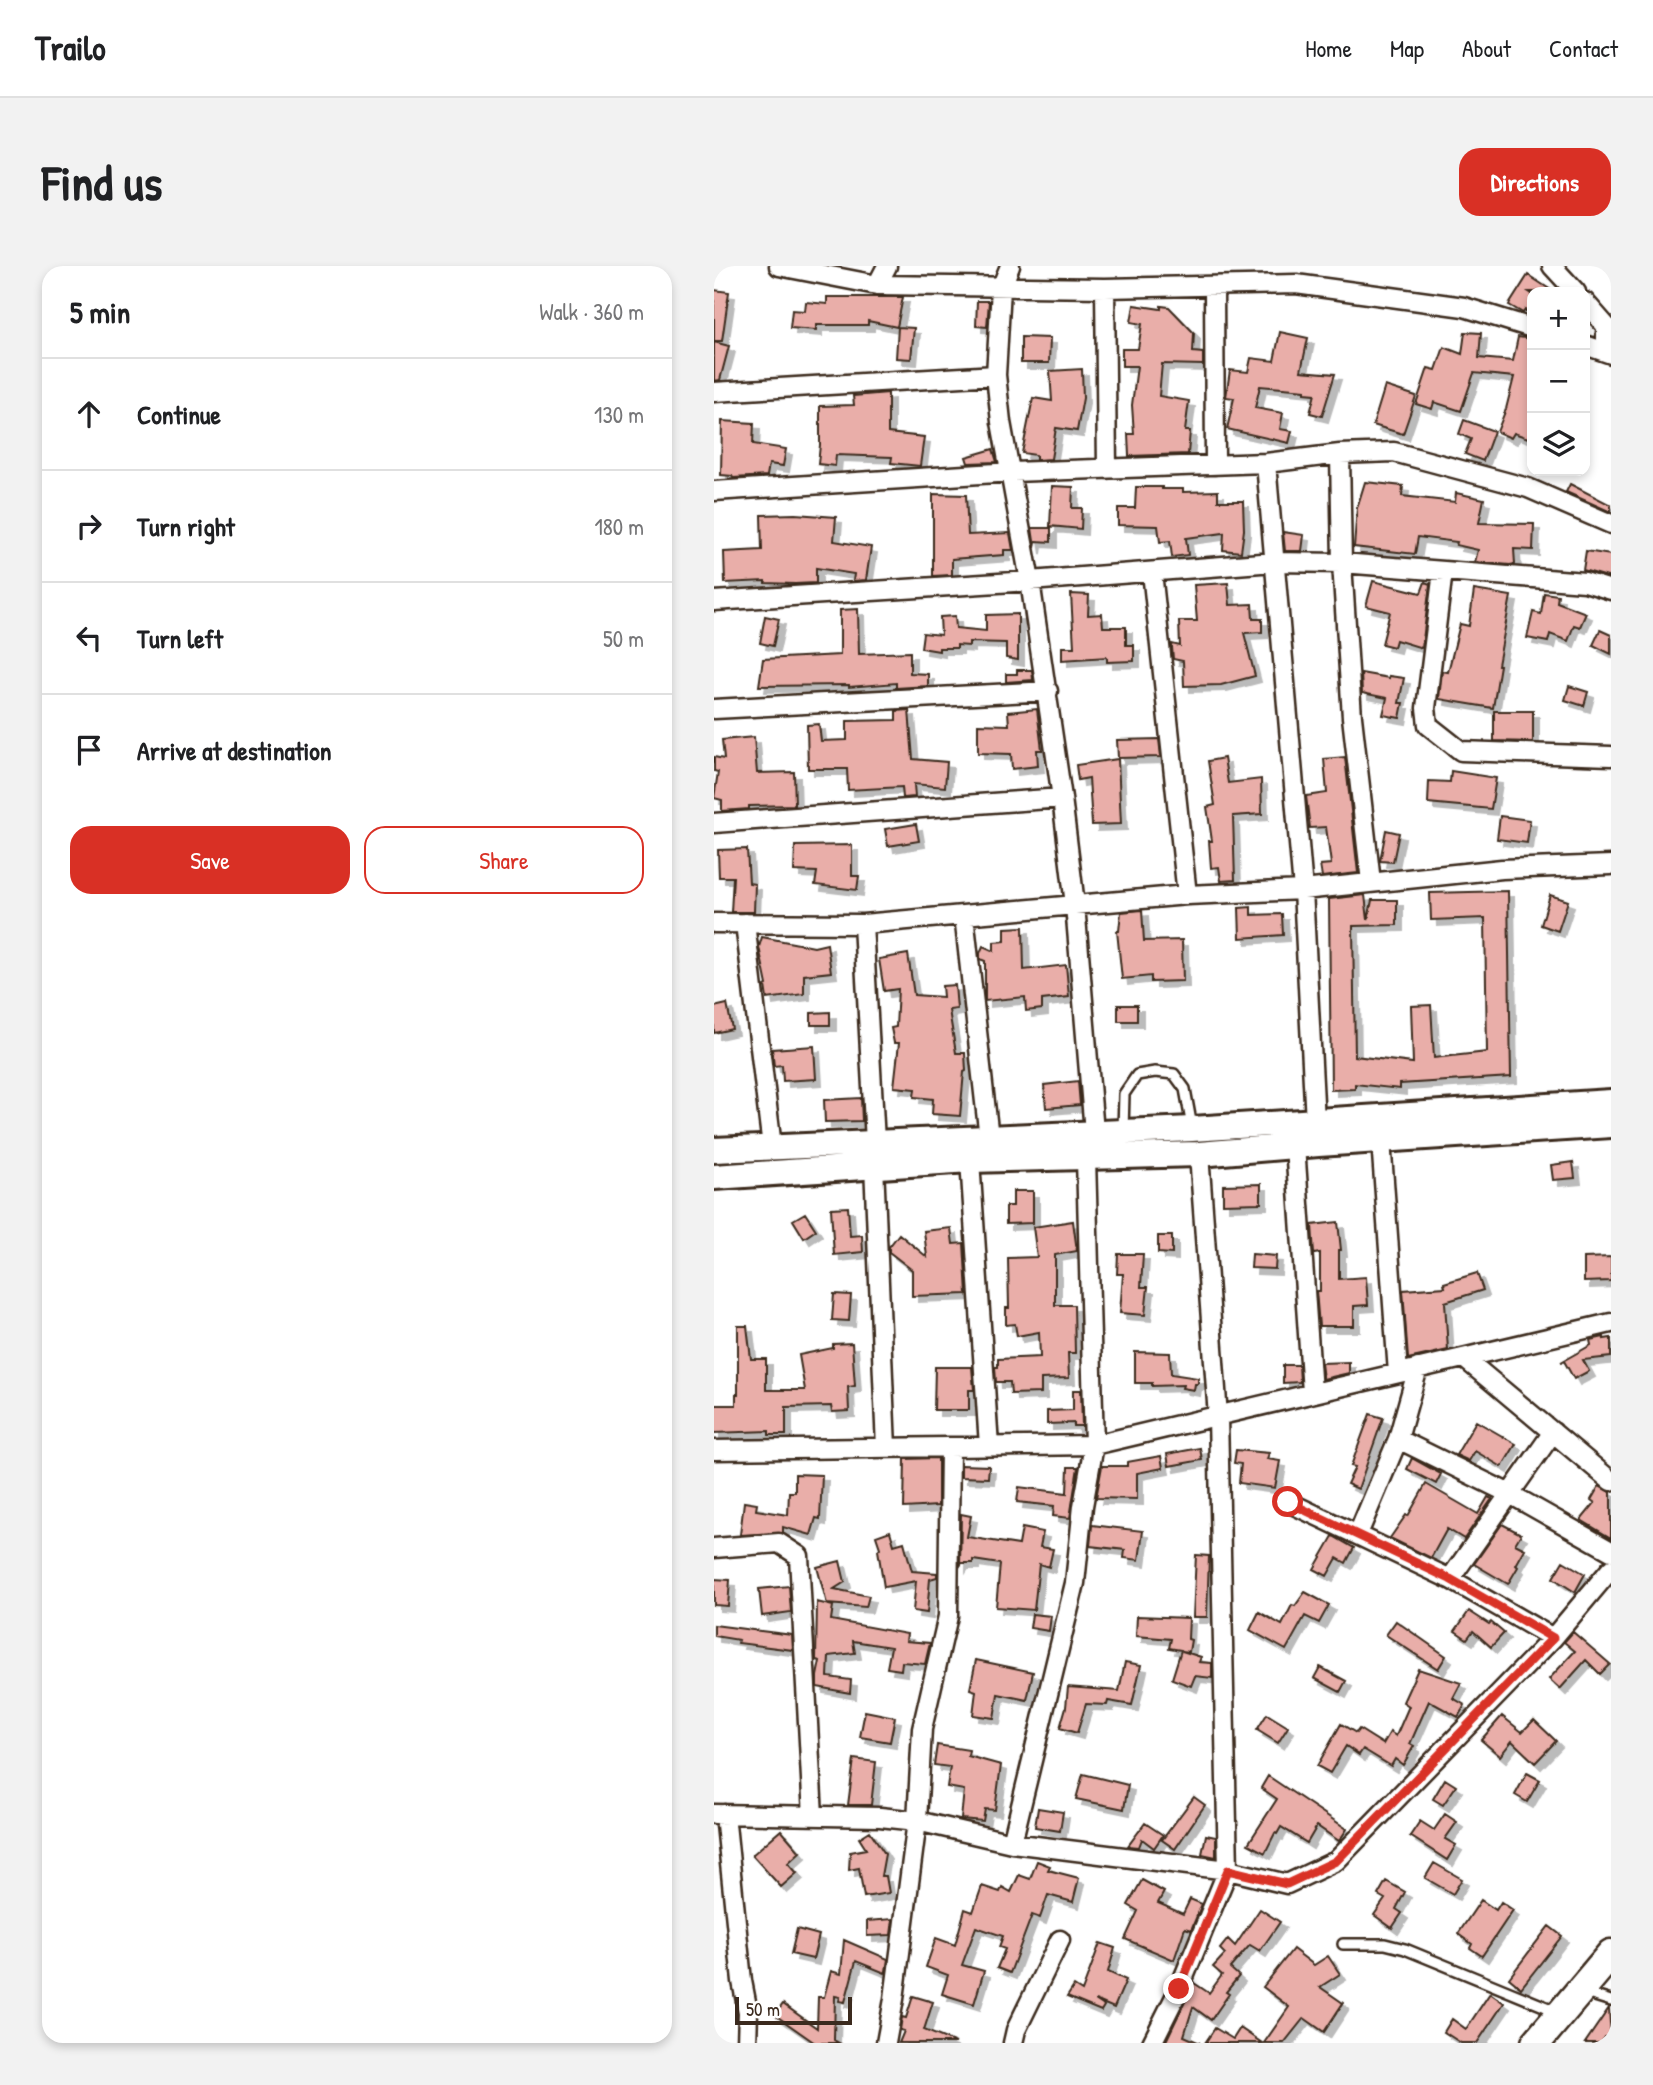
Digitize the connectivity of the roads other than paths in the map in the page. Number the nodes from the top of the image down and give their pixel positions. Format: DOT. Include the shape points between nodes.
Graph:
graph roads {
  1 [pos="779,266"];
  2 [pos="887,266"];
  3 [pos="1010,266"];
  4 [pos="1552,266"];
  5 [pos="877,285"];
  6 [pos="1214,286"];
  7 [pos="1571,287"];
  8 [pos="1001,288"];
  9 [pos="1105,288"];
  10 [pos="1590,308"];
  11 [pos="1527,326"];
  12 [pos="1590,347"];
  13 [pos="1609,353"];
  14 [pos="996,375"];
  15 [pos="714,392"];
  16 [pos="1340,454"];
  17 [pos="1266,463"];
  18 [pos="1215,464"];
  19 [pos="1107,469"];
  20 [pos="1012,472"];
  21 [pos="714,491"];
  22 [pos="1611,524"];
  23 [pos="1274,562"];
  24 [pos="1342,563"];
  25 [pos="1443,571"];
  26 [pos="1152,572"];
  27 [pos="1030,581"];
  28 [pos="1611,590"];
  29 [pos="714,601"];
  30 [pos="1048,691"];
  31 [pos="714,709"];
  32 [pos="1611,756"];
  33 [pos="1062,799"];
  34 [pos="714,823"];
  35 [pos="1611,865"];
  36 [pos="1371,883"];
  37 [pos="1303,890"];
  38 [pos="1187,895"];
  39 [pos="1075,905"];
  40 [pos="964,915"];
  41 [pos="714,923"];
  42 [pos="745,923"];
  43 [pos="863,924"];
  44 [pos="1611,1102"];
  45 [pos="1315,1122"];
  46 [pos="1611,1125"];
  47 [pos="1192,1129"];
  48 [pos="1094,1132"];
  49 [pos="1123,1132"];
  50 [pos="989,1138"];
  51 [pos="1381,1140"];
  52 [pos="1295,1146"];
  53 [pos="772,1147"];
  54 [pos="714,1150"];
  55 [pos="875,1153"];
  56 [pos="1199,1154"];
  57 [pos="1086,1159"];
  58 [pos="970,1160"];
  59 [pos="714,1177"];
  60 [pos="1611,1323"];
  61 [pos="1464,1358"];
  62 [pos="1418,1368"];
  63 [pos="1398,1373"];
  64 [pos="1312,1392"];
  65 [pos="1218,1417"];
  66 [pos="1553,1432"];
  67 [pos="1398,1439"];
  68 [pos="1094,1445"];
  69 [pos="989,1446"];
  70 [pos="950,1447"];
  71 [pos="886,1448"];
  72 [pos="714,1450"];
  73 [pos="1611,1480"];
  74 [pos="1510,1493"];
  75 [pos="1288,1502"];
  76 [pos="1358,1534"];
  77 [pos="714,1548"];
  78 [pos="1611,1551"];
  79 [pos="1611,1569"];
  80 [pos="1450,1579"];
  81 [pos="1553,1638"];
  82 [pos="720,1814"];
  83 [pos="813,1816"];
  84 [pos="917,1821"];
  85 [pos="1012,1843"];
  86 [pos="1228,1870"];
  87 [pos="1060,1940"];
  88 [pos="1343,1944"];
  89 [pos="1611,1954"];
  90 [pos="1580,1991"];
  91 [pos="1611,2001"];
  92 [pos="1561,2013"];
  93 [pos="747,2043"];
  94 [pos="886,2043"];
  95 [pos="1013,2043"];
  96 [pos="1152,2043"];
  97 [pos="1536,2043"];
  1 -- 5 [label="street"];
  2 -- 5 [label="street"];
  3 -- 8 [label="street"];
  4 -- 7 [label="street"];
  5 -- 8 [label="street"];
  6 -- 9 [label="street"];
  6 -- 11 [label="street" via="1296,284 1464,307"];
  6 -- 18 [label="street"];
  8 -- 9 [label="street"];
  8 -- 14 [label="street"];
  9 -- 19 [label="street"];
  10 -- 13 [label="street" via="1606,326"];
  12 -- 13 [label="street"];
  14 -- 15 [label="street"];
  14 -- 20 [label="street" via="1000,422"];
  16 -- 17 [label="street"];
  16 -- 22 [label="street" via="1394,452 1528,488"];
  16 -- 24 [label="street"];
  17 -- 18 [label="street"];
  17 -- 23 [label="street"];
  18 -- 19 [label="street"];
  19 -- 20 [label="street"];
  20 -- 21 [label="street"];
  20 -- 27 [label="street"];
  23 -- 24 [label="street"];
  23 -- 26 [label="street"];
  23 -- 37 [label="street"];
  24 -- 25 [label="street"];
  24 -- 36 [label="street" via="1352,717"];
  25 -- 28 [label="street" via="1585,582"];
  25 -- 32 [label="street" via="1426,708 1428,725 1461,751"];
  26 -- 27 [label="street"];
  26 -- 38 [label="street"];
  27 -- 29 [label="street"];
  27 -- 30 [label="street"];
  30 -- 31 [label="street"];
  30 -- 33 [label="street"];
  33 -- 34 [label="street"];
  33 -- 39 [label="street"];
  35 -- 36 [label="street" via="1502,869"];
  36 -- 37 [label="street"];
  37 -- 38 [label="street"];
  37 -- 45 [label="street"];
  38 -- 39 [label="street"];
  39 -- 40 [label="street"];
  39 -- 48 [label="street"];
  40 -- 43 [label="street"];
  40 -- 50 [label="street"];
  41 -- 42 [label="street"];
  42 -- 43 [label="street"];
  42 -- 53 [label="street"];
  43 -- 55 [label="street"];
  44 -- 45 [label="main road"];
  45 -- 47 [label="main road"];
  46 -- 51 [label="main road"];
  47 -- 49 [label="main road"];
  47 -- 49 [label="lane" via="1185,1089 1174,1074 1156,1072 1137,1075 1124,1094"];
  48 -- 49 [label="main road"];
  48 -- 50 [label="main road"];
  48 -- 57 [label="street"];
  50 -- 55 [label="main road"];
  51 -- 52 [label="main road"];
  51 -- 63 [label="street"];
  52 -- 56 [label="main road"];
  52 -- 64 [label="street"];
  53 -- 54 [label="main road"];
  53 -- 55 [label="main road"];
  55 -- 58 [label="main road"];
  55 -- 59 [label="main road"];
  55 -- 71 [label="street"];
  56 -- 57 [label="main road"];
  56 -- 65 [label="street"];
  57 -- 58 [label="main road"];
  57 -- 68 [label="street"];
  58 -- 69 [label="street"];
  60 -- 61 [label="street"];
  61 -- 62 [label="street"];
  61 -- 66 [label="street"];
  62 -- 63 [label="street"];
  62 -- 67 [label="street"];
  63 -- 64 [label="street"];
  64 -- 65 [label="street"];
  65 -- 68 [label="street"];
  65 -- 86 [label="street"];
  66 -- 73 [label="street"];
  66 -- 74 [label="street"];
  67 -- 74 [label="street"];
  67 -- 76 [label="street"];
  68 -- 69 [label="street"];
  68 -- 85 [label="street" via="1075,1583"];
  69 -- 70 [label="street"];
  70 -- 71 [label="street"];
  70 -- 84 [label="street" via="948,1616 922,1729"];
  71 -- 72 [label="street"];
  74 -- 78 [label="street"];
  74 -- 80 [label="street"];
  75 -- 76 [label="street"];
  76 -- 80 [label="street"];
  77 -- 83 [label="street" via="779,1543 799,1556"];
  79 -- 81 [label="street"];
  80 -- 81 [label="street"];
  81 -- 86 [label="street" via="1336,1861 1287,1884"];
  82 -- 83 [label="street"];
  82 -- 93 [label="street" via="748,2012"];
  83 -- 84 [label="street"];
  84 -- 85 [label="street"];
  84 -- 94 [label="street"];
  85 -- 86 [label="street"];
  86 -- 96 [label="street"];
  87 -- 95 [label="street"];
  88 -- 92 [label="lane" via="1405,1949"];
  89 -- 90 [label="highway"];
  90 -- 91 [label="lane"];
  90 -- 92 [label="highway"];
  92 -- 97 [label="highway"];
}
